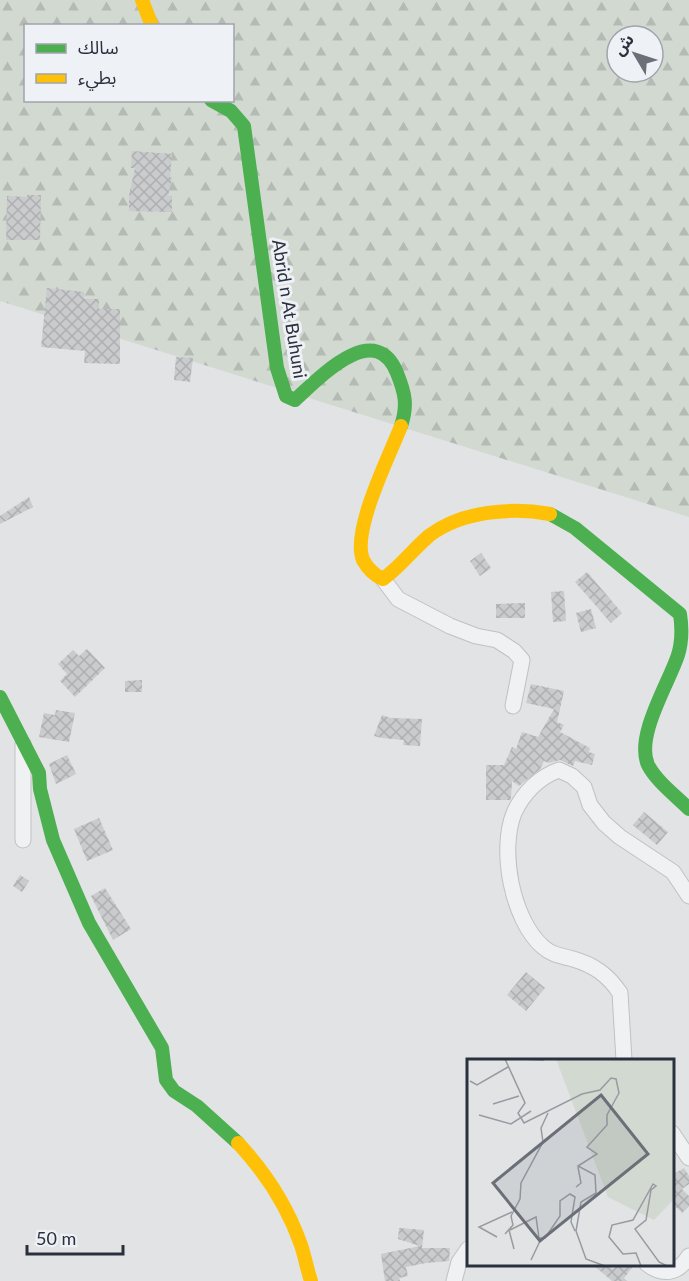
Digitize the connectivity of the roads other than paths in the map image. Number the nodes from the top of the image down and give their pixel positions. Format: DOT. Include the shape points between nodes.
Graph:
graph roads {
  1 [pos="142,0"];
  2 [pos="151,24"];
  3 [pos="215,102"];
  4 [pos="383,579"];
  5 [pos="0,697"];
  6 [pos="513,706"];
  7 [pos="23,740"];
  8 [pos="689,809"];
  9 [pos="23,840"];
  10 [pos="689,896"];
  11 [pos="624,1059"];
  12 [pos="674,1136"];
  13 [pos="689,1158"];
  14 [pos="467,1250"];
  15 [pos="650,1266"];
  16 [pos="685,1268"];
  17 [pos="311,1281"];
  18 [pos="454,1281"];
  1 -- 2 [label="street"];
  3 -- 4 [label="street, Abrid n At Buhuni" via="231,111 244,126 277,368 286,396 295,400 339,360 364,351 385,354 400,381 407,406 360,540 370,572"];
  4 -- 6 [label="street" via="398,599 450,626 497,640 514,651 522,660"];
  4 -- 8 [label="street" via="427,537 458,522 483,514 536,510 562,518 680,614 679,652 650,724 645,747 648,764"];
  5 -- 7 [label="street"];
  7 -- 9 [label="street"];
  7 -- 17 [label="street" via="39,773 53,840 96,937 162,1048 166,1081 174,1093 193,1102 222,1126 268,1182 300,1244"];
  10 -- 11 [label="street" via="672,872 604,823 590,805 584,787 559,770 544,775 513,815 508,843 519,910 543,947 560,957 596,968 614,984 620,993"];
  12 -- 13 [label="street"];
  14 -- 18 [label="street"];
  15 -- 16 [label="street" via="657,1272"];
}
